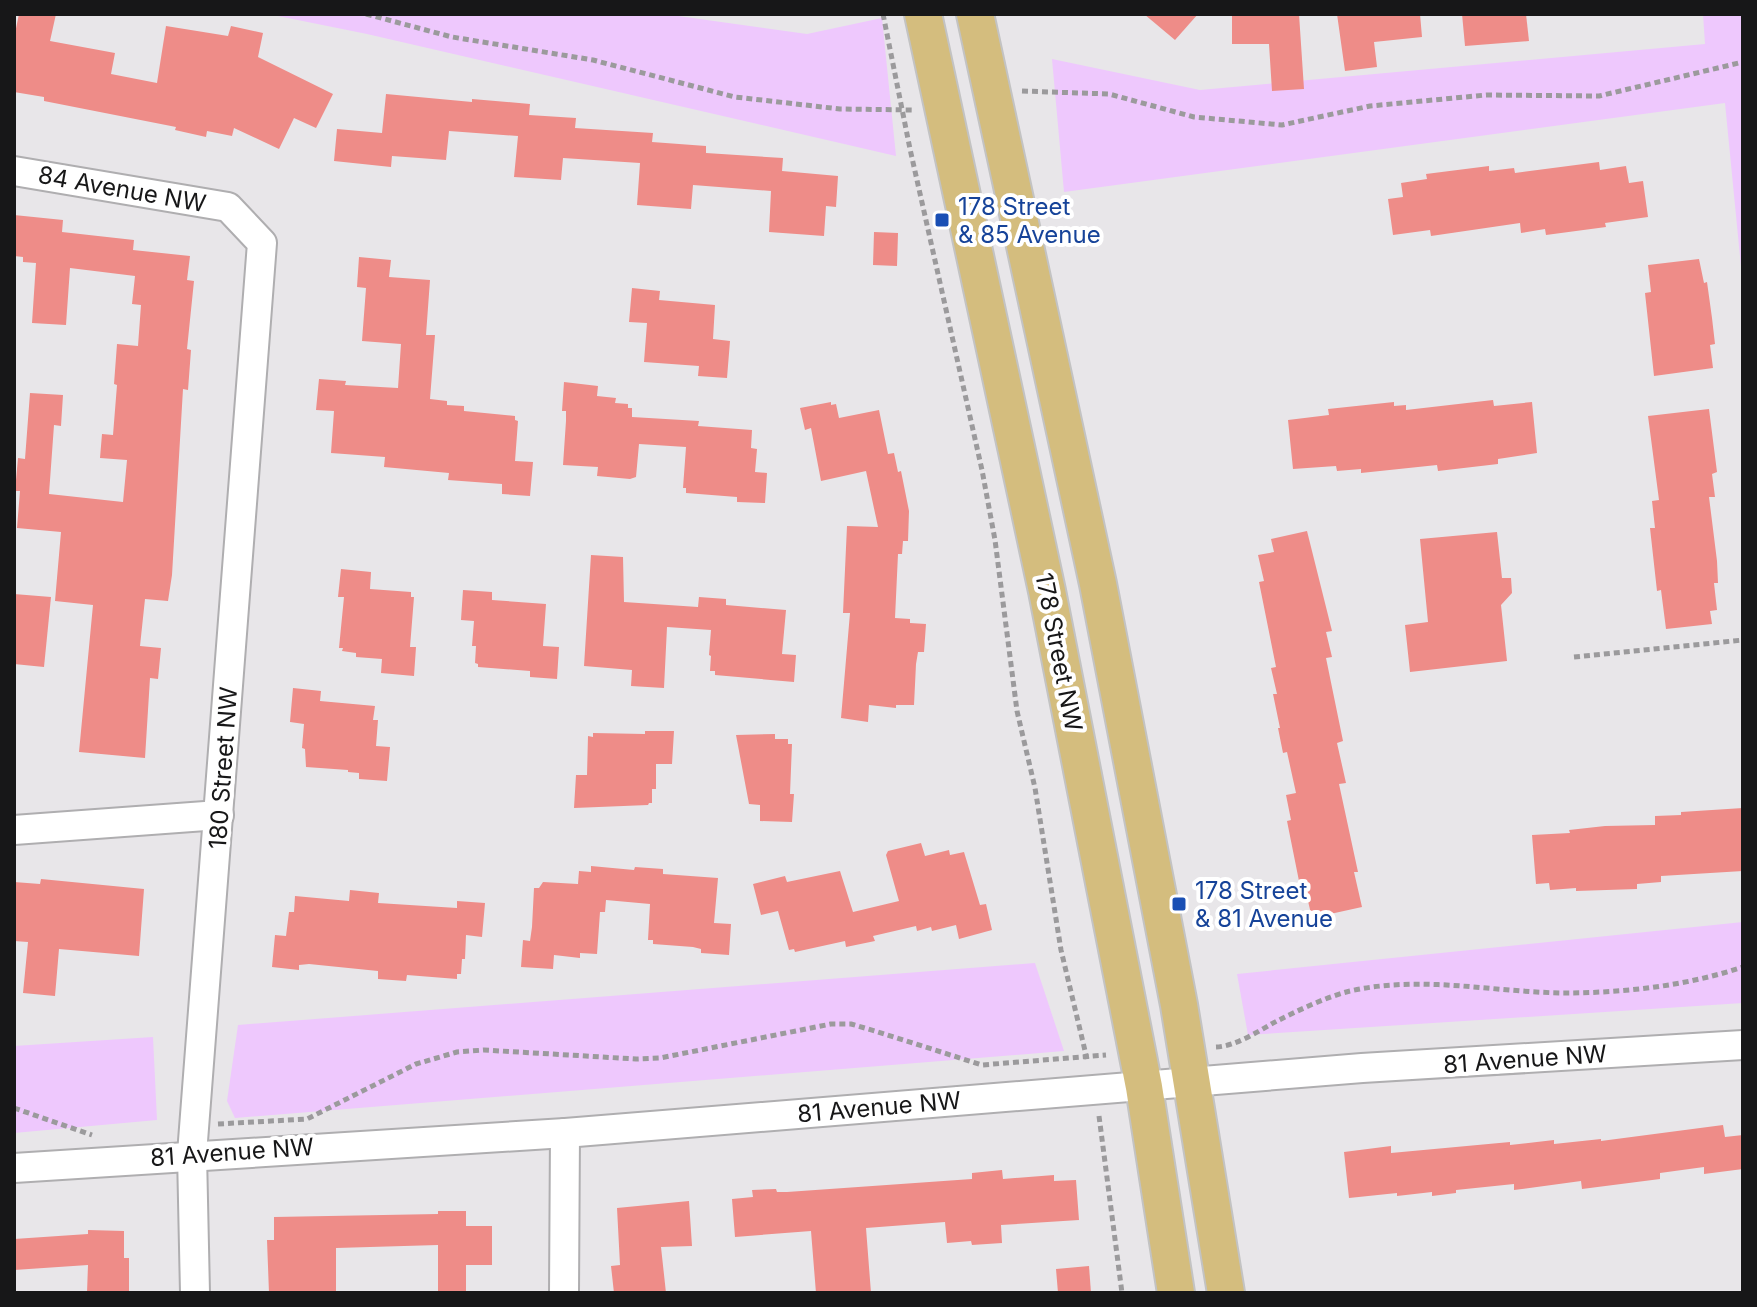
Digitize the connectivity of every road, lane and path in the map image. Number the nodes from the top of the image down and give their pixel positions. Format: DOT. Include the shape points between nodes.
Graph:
graph roads {
  1 [pos="366,14"];
  2 [pos="883,14"];
  3 [pos="923,14"];
  4 [pos="975,14"];
  5 [pos="1743,62"];
  6 [pos="992,96"];
  7 [pos="942,105"];
  8 [pos="902,109"];
  9 [pos="14,171"];
  10 [pos="262,243"];
  11 [pos="1743,640"];
  12 [pos="1574,657"];
  13 [pos="219,815"];
  14 [pos="14,830"];
  15 [pos="1743,967"];
  16 [pos="1743,1045"];
  17 [pos="1186,1047"];
  18 [pos="1136,1051"];
  19 [pos="1087,1057"];
  20 [pos="1192,1083"];
  21 [pos="1144,1087"];
  22 [pos="1097,1090"];
  23 [pos="14,1108"];
  24 [pos="195,1125"];
  25 [pos="106,1133"];
  26 [pos="565,1133"];
  27 [pos="192,1154"];
  28 [pos="14,1168"];
  29 [pos="195,1293"];
  30 [pos="564,1293"];
  31 [pos="1122,1293"];
  32 [pos="1176,1293"];
  33 [pos="1226,1293"];
  1 -- 8 [label="path" via="452,37 593,60 735,97 840,109"];
  2 -- 8 [label="path"];
  3 -- 7 [label="main road, 178 Street NW"];
  4 -- 6 [label="main road"];
  5 -- 6 [label="path" via="1599,96 1486,95 1370,106 1282,125 1194,117 1109,94 1027,90"];
  6 -- 17 [label="main road" via="1098,584"];
  7 -- 8 [label="path"];
  7 -- 18 [label="main road, 178 Street NW" via="1047,591"];
  8 -- 19 [label="path" via="977,443 1017,711 1061,950"];
  9 -- 10 [label="street, 84 Avenue NW" via="228,207"];
  10 -- 13 [label="street, 180 Street NW"];
  11 -- 12 [label="path"];
  13 -- 14 [label="street"];
  13 -- 24 [label="street, 180 Street NW"];
  15 -- 17 [label="path" via="1663,986 1575,992 1392,984 1347,992 1287,1015 1227,1047"];
  16 -- 20 [label="street, 81 Avenue NW"];
  17 -- 20 [label="main road"];
  18 -- 19 [label="path"];
  18 -- 21 [label="main road, 178 Street NW"];
  19 -- 22 [label="path"];
  19 -- 24 [label="path" via="982,1065 851,1024 660,1058 457,1052 416,1064 307,1119"];
  20 -- 21 [label="street, 81 Avenue NW"];
  20 -- 33 [label="main road"];
  21 -- 22 [label="street, 81 Avenue NW"];
  21 -- 32 [label="main road, 178 Street NW"];
  22 -- 26 [label="street, 81 Avenue NW"];
  22 -- 31 [label="path"];
  23 -- 25 [label="path" via="91,1135"];
  24 -- 27 [label="street, 180 Street NW"];
  26 -- 27 [label="street, 81 Avenue NW"];
  26 -- 30 [label="street"];
  27 -- 28 [label="street, 81 Avenue NW"];
  27 -- 29 [label="street, 180 Street NW"];
}
